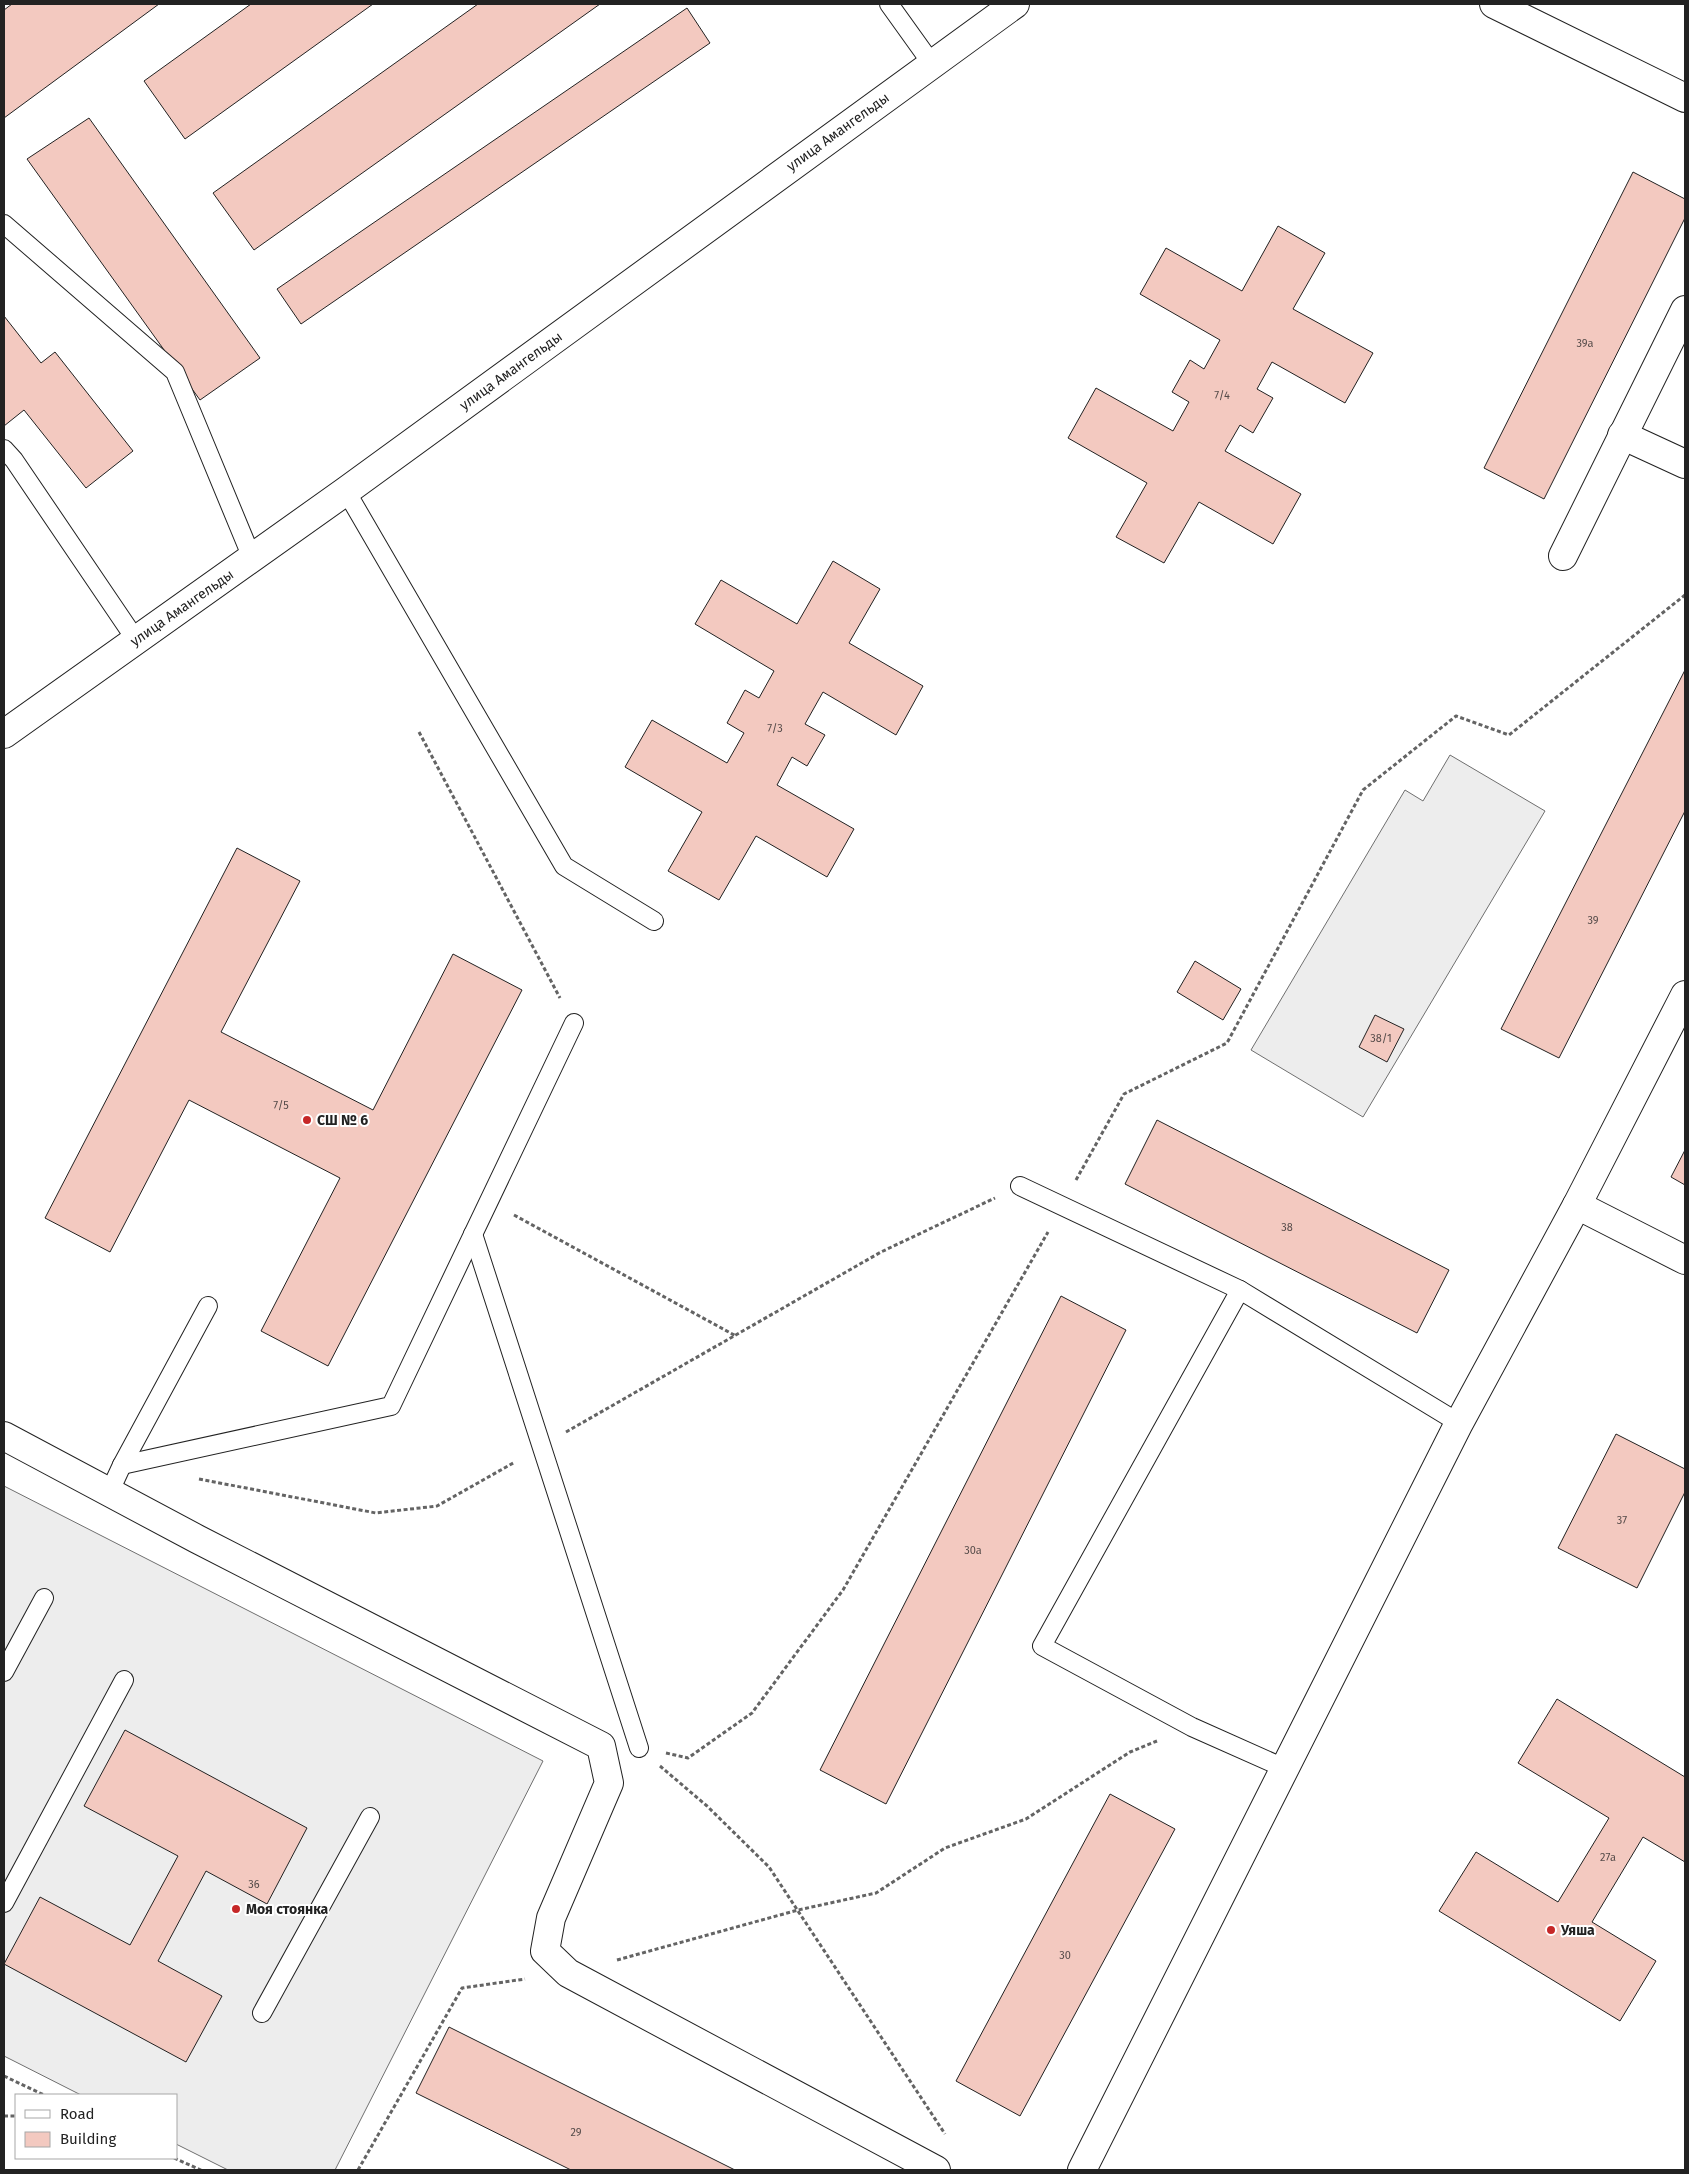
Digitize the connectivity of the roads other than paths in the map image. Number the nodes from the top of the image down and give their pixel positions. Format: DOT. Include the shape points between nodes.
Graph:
graph roads {
  1 [pos="889,4"];
  2 [pos="1015,4"];
  3 [pos="1494,4"];
  4 [pos="932,64"];
  5 [pos="1685,98"];
  6 [pos="4,224"];
  7 [pos="1685,310"];
  8 [pos="1622,435"];
  9 [pos="4,449"];
  10 [pos="1685,464"];
  11 [pos="346,491"];
  12 [pos="1562,556"];
  13 [pos="252,558"];
  14 [pos="136,640"];
  15 [pos="4,734"];
  16 [pos="654,922"];
  17 [pos="1685,995"];
  18 [pos="574,1023"];
  19 [pos="1020,1186"];
  20 [pos="1577,1205"];
  21 [pos="474,1234"];
  22 [pos="1685,1260"];
  23 [pos="1240,1290"];
  24 [pos="208,1306"];
  25 [pos="1459,1423"];
  26 [pos="4,1436"];
  27 [pos="122,1465"];
  28 [pos="110,1491"];
  29 [pos="44,1598"];
  30 [pos="4,1672"];
  31 [pos="124,1680"];
  32 [pos="638,1748"];
  33 [pos="1284,1768"];
  34 [pos="370,1817"];
  35 [pos="4,1903"];
  36 [pos="262,2012"];
  37 [pos="936,2170"];
  38 [pos="1082,2170"];
  1 -- 4 [label="lane"];
  2 -- 4 [label="street, улица Амангельды"];
  3 -- 5 [label="street"];
  4 -- 11 [label="street, улица Амангельды"];
  6 -- 13 [label="lane" via="175,372"];
  7 -- 8 [label="street"];
  8 -- 10 [label="street"];
  8 -- 12 [label="street"];
  9 -- 14 [label="lane"];
  11 -- 13 [label="street, улица Амангельды"];
  11 -- 16 [label="lane" via="564,866"];
  13 -- 14 [label="street, улица Амангельды"];
  14 -- 15 [label="street, улица Амангельды"];
  17 -- 20 [label="street"];
  18 -- 21 [label="lane"];
  19 -- 23 [label="lane"];
  20 -- 22 [label="street"];
  20 -- 25 [label="street"];
  21 -- 27 [label="lane" via="392,1406"];
  21 -- 32 [label="lane"];
  23 -- 25 [label="lane"];
  23 -- 33 [label="lane" via="1042,1646 1192,1727"];
  24 -- 27 [label="lane"];
  25 -- 33 [label="street"];
  26 -- 28 [label="street"];
  27 -- 28 [label="lane"];
  28 -- 37 [label="street" via="601,1746 609,1783 551,1918 545,1950 568,1973"];
  29 -- 30 [label="lane"];
  31 -- 35 [label="lane"];
  33 -- 38 [label="street"];
  34 -- 36 [label="lane"];
}
